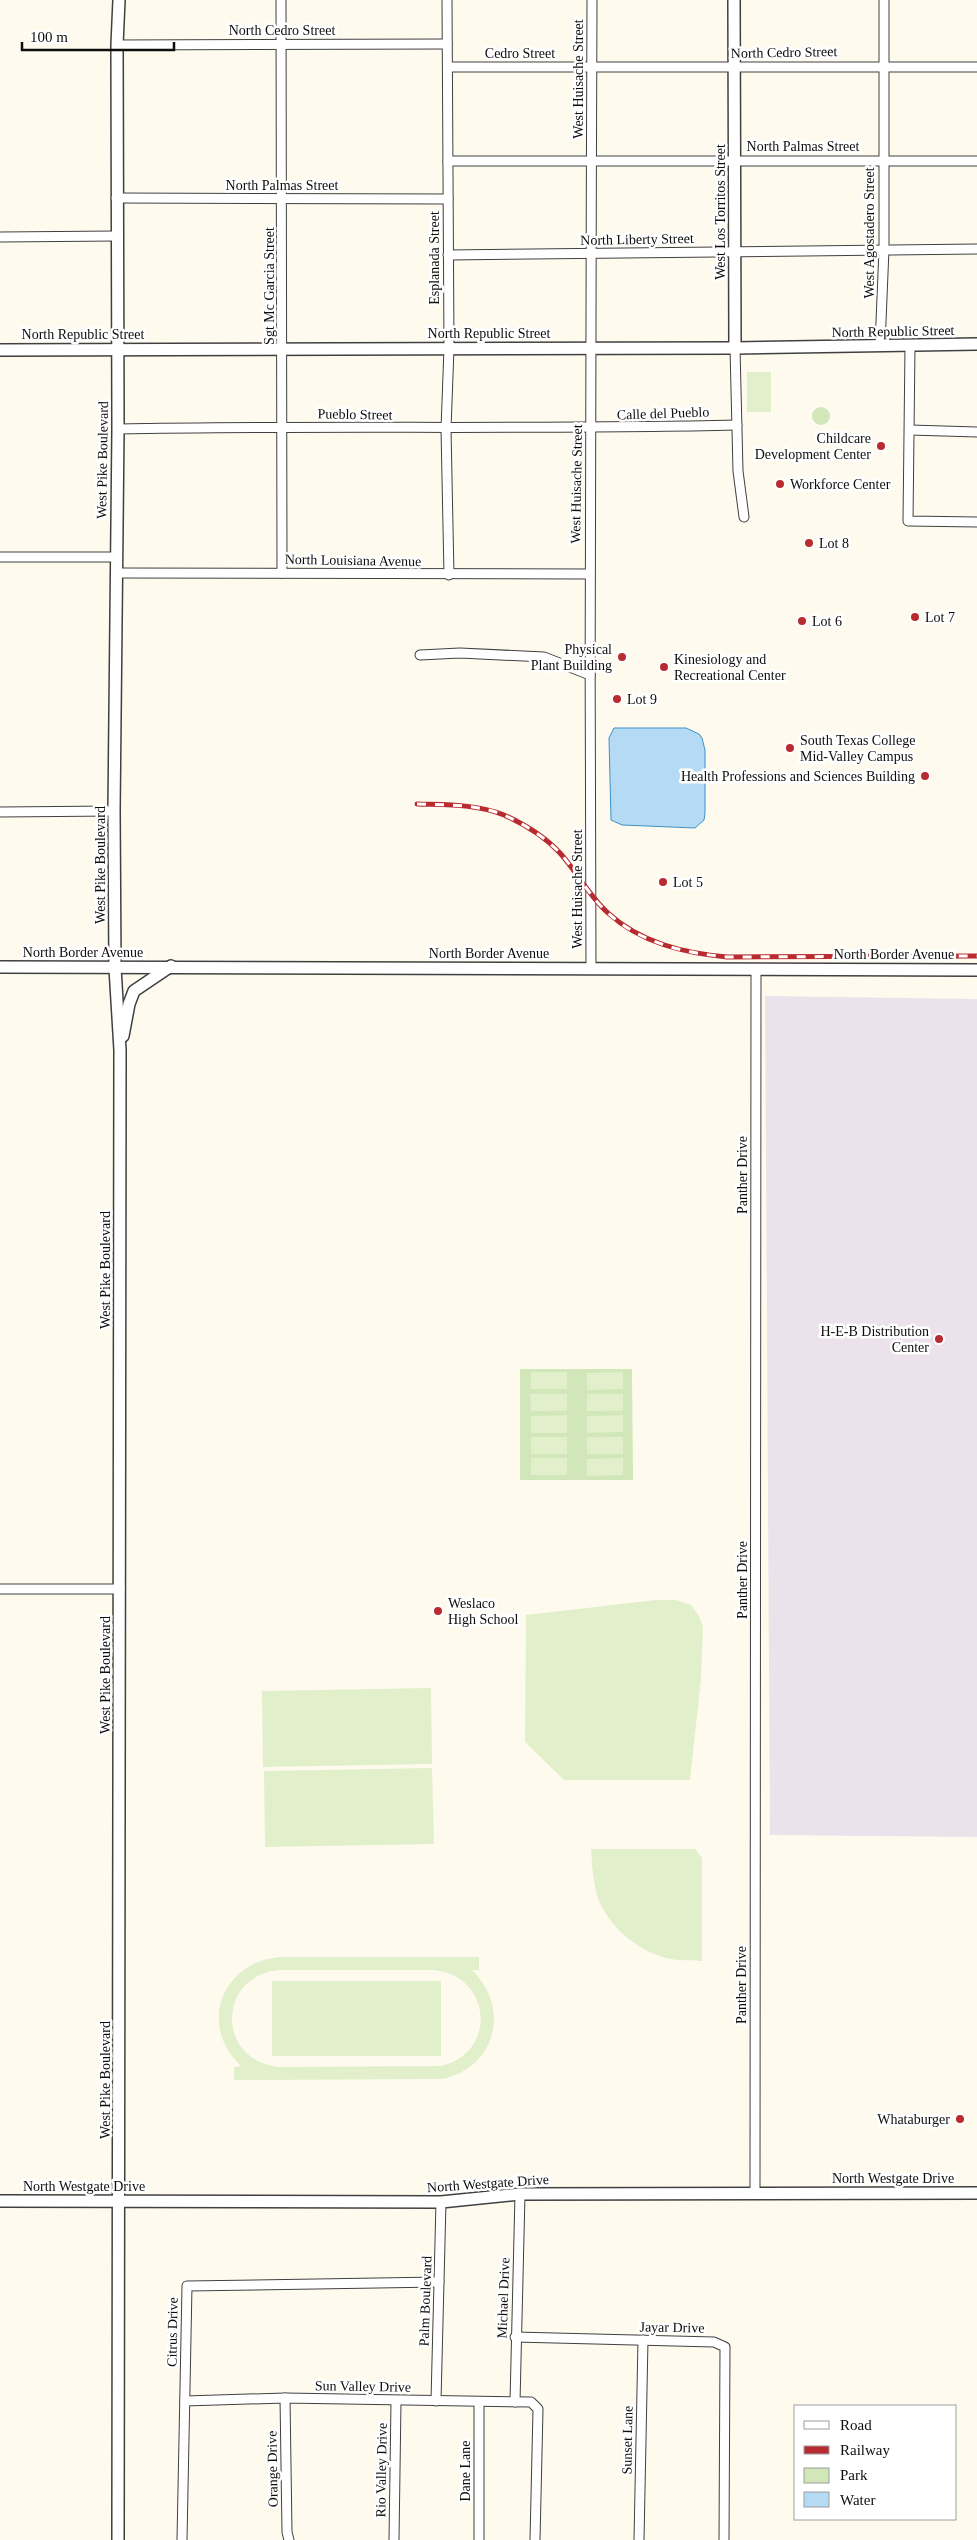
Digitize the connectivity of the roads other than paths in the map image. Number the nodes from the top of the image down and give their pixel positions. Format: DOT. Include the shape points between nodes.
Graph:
graph roads {
  1 [pos="119,0"];
  2 [pos="282,0"];
  3 [pos="447,0"];
  4 [pos="592,0"];
  5 [pos="734,0"];
  6 [pos="884,0"];
  7 [pos="282,43"];
  8 [pos="447,44"];
  9 [pos="117,45"];
  10 [pos="883,65"];
  11 [pos="448,66"];
  12 [pos="592,67"];
  13 [pos="735,67"];
  14 [pos="977,67"];
  15 [pos="883,159"];
  16 [pos="734,160"];
  17 [pos="977,160"];
  18 [pos="448,161"];
  19 [pos="592,161"];
  20 [pos="116,198"];
  21 [pos="282,199"];
  22 [pos="448,199"];
  23 [pos="116,236"];
  24 [pos="0,237"];
  25 [pos="977,249"];
  26 [pos="884,250"];
  27 [pos="735,251"];
  28 [pos="593,254"];
  29 [pos="448,255"];
  30 [pos="977,344"];
  31 [pos="880,346"];
  32 [pos="910,346"];
  33 [pos="282,348"];
  34 [pos="449,348"];
  35 [pos="592,348"];
  36 [pos="735,348"];
  37 [pos="118,349"];
  38 [pos="0,350"];
  39 [pos="737,425"];
  40 [pos="283,426"];
  41 [pos="118,429"];
  42 [pos="446,429"];
  43 [pos="591,429"];
  44 [pos="910,430"];
  45 [pos="977,432"];
  46 [pos="744,517"];
  47 [pos="977,522"];
  48 [pos="0,557"];
  49 [pos="116,557"];
  50 [pos="116,573"];
  51 [pos="282,573"];
  52 [pos="589,574"];
  53 [pos="449,575"];
  54 [pos="420,655"];
  55 [pos="590,675"];
  56 [pos="114,811"];
  57 [pos="0,812"];
  58 [pos="171,966"];
  59 [pos="0,967"];
  60 [pos="116,968"];
  61 [pos="591,969"];
  62 [pos="756,969"];
  63 [pos="977,970"];
  64 [pos="120,1050"];
  65 [pos="0,1589"];
  66 [pos="120,1589"];
  67 [pos="755,2192"];
  68 [pos="977,2193"];
  69 [pos="520,2194"];
  70 [pos="120,2200"];
  71 [pos="0,2201"];
  72 [pos="441,2202"];
  73 [pos="439,2282"];
  74 [pos="515,2337"];
  75 [pos="643,2340"];
  76 [pos="285,2398"];
  77 [pos="396,2401"];
  78 [pos="436,2401"];
  79 [pos="185,2402"];
  80 [pos="515,2402"];
  81 [pos="480,2403"];
  82 [pos="118,2540"];
  83 [pos="182,2540"];
  84 [pos="289,2540"];
  85 [pos="394,2540"];
  86 [pos="479,2540"];
  87 [pos="535,2540"];
  88 [pos="639,2540"];
  89 [pos="724,2540"];
  1 -- 9 [label="street, West Pike Boulevard"];
  2 -- 7 [label="street, Sgt Mc Garcia Street"];
  3 -- 8 [label="street, Esplanada Street"];
  4 -- 12 [label="street, West Huisache Street"];
  5 -- 13 [label="street, West Los Torritos Street"];
  6 -- 10 [label="street, West Agostadero Street"];
  7 -- 8 [label="street, North Cedro Street"];
  7 -- 9 [label="street, North Cedro Street"];
  7 -- 21 [label="street, Sgt Mc Garcia Street"];
  8 -- 11 [label="street, Esplanada Street"];
  9 -- 20 [label="street, West Pike Boulevard"];
  10 -- 13 [label="street, North Cedro Street"];
  10 -- 14 [label="street, North Cedro Street"];
  10 -- 15 [label="street, West Agostadero Street"];
  11 -- 12 [label="street, Cedro Street"];
  11 -- 18 [label="street, Esplanada Street"];
  12 -- 13 [label="street, North Cedro Street"];
  12 -- 19 [label="street, West Huisache Street"];
  13 -- 16 [label="street, West Los Torritos Street"];
  15 -- 16 [label="street, North Palmas Street"];
  15 -- 17 [label="street, North Palmas Street"];
  15 -- 26 [label="street, West Agostadero Street"];
  16 -- 19 [label="street, North Palmas Street"];
  16 -- 27 [label="street, West Los Torritos Street"];
  18 -- 19 [label="street, North Palmas Street"];
  18 -- 22 [label="street, Esplanada Street"];
  19 -- 28 [label="street, West Huisache Street"];
  20 -- 21 [label="street, North Palmas Street"];
  20 -- 23 [label="street, West Pike Boulevard"];
  21 -- 22 [label="street, North Palmas Street"];
  21 -- 33 [label="street, Sgt Mc Garcia Street"];
  22 -- 29 [label="street, Esplanada Street"];
  23 -- 24 [label="street"];
  23 -- 37 [label="street, West Pike Boulevard"];
  25 -- 26 [label="street, North Liberty Street"];
  26 -- 27 [label="street, North Liberty Street"];
  26 -- 31 [label="street, West Agostadero Street"];
  27 -- 28 [label="street, North Liberty Street"];
  27 -- 36 [label="street, West Los Torritos Street"];
  28 -- 29 [label="street, North Liberty Street"];
  28 -- 35 [label="street, West Huisache Street"];
  29 -- 34 [label="street, Esplanada Street"];
  30 -- 32 [label="street, North Republic Street"];
  31 -- 32 [label="street, North Republic Street"];
  31 -- 36 [label="street, North Republic Street"];
  32 -- 44 [label="street"];
  33 -- 34 [label="street, North Republic Street"];
  33 -- 37 [label="street, North Republic Street"];
  33 -- 40 [label="street, Sgt Mc Garcia Street"];
  34 -- 35 [label="street, North Republic Street"];
  34 -- 42 [label="street, Esplanada Street"];
  35 -- 36 [label="street, North Republic Street"];
  35 -- 43 [label="street, West Huisache Street"];
  36 -- 39 [label="street, West Los Torritos Street"];
  37 -- 38 [label="street, North Republic Street"];
  37 -- 41 [label="street, West Pike Boulevard"];
  39 -- 43 [label="street, Calle del Pueblo"];
  39 -- 46 [label="street, West Los Torritos Street"];
  40 -- 41 [label="street, Pueblo Street"];
  40 -- 42 [label="street, Pueblo Street"];
  40 -- 51 [label="street, Sgt Mc Garcia Street"];
  41 -- 49 [label="street, West Pike Boulevard"];
  42 -- 43 [label="street, Pueblo Street"];
  42 -- 53 [label="street, Esplanada Street"];
  43 -- 52 [label="street, West Huisache Street"];
  44 -- 45 [label="street"];
  44 -- 47 [label="street" via="908,521"];
  48 -- 49 [label="street"];
  49 -- 50 [label="street, West Pike Boulevard"];
  50 -- 51 [label="street, North Louisiana Avenue"];
  50 -- 56 [label="street, West Pike Boulevard"];
  51 -- 53 [label="street, North Louisiana Avenue"];
  52 -- 53 [label="street, North Louisiana Avenue"];
  52 -- 55 [label="street, West Huisache Street"];
  54 -- 55 [label="street" via="460,653 544,657"];
  55 -- 61 [label="street, West Huisache Street"];
  56 -- 57 [label="street"];
  56 -- 60 [label="street, West Pike Boulevard"];
  58 -- 60 [label="street, North Border Avenue"];
  58 -- 61 [label="street, North Border Avenue"];
  58 -- 64 [label="street" via="134,991"];
  59 -- 60 [label="street, North Border Avenue"];
  60 -- 64 [label="street, West Pike Boulevard"];
  61 -- 62 [label="street, North Border Avenue"];
  62 -- 63 [label="street, North Border Avenue"];
  62 -- 67 [label="street, Panther Drive"];
  64 -- 66 [label="street, West Pike Boulevard"];
  65 -- 66 [label="street"];
  66 -- 70 [label="street, West Pike Boulevard"];
  67 -- 68 [label="street, North Westgate Drive"];
  67 -- 69 [label="street, North Westgate Drive"];
  69 -- 72 [label="street, North Westgate Drive"];
  69 -- 74 [label="street, Michael Drive"];
  70 -- 71 [label="street, North Westgate Drive"];
  70 -- 72 [label="street, North Westgate Drive"];
  70 -- 82 [label="street, West Pike Boulevard"];
  72 -- 73 [label="street, Palm Boulevard"];
  73 -- 78 [label="street, Palm Boulevard"];
  73 -- 79 [label="street, Citrus Drive" via="187,2286"];
  74 -- 75 [label="street, Jayar Drive"];
  74 -- 80 [label="street, Michael Drive"];
  75 -- 88 [label="street, Sunset Lane"];
  75 -- 89 [label="street, Jayar Drive" via="714,2342 725,2347"];
  76 -- 77 [label="street, Sun Valley Drive"];
  76 -- 79 [label="street, Sun Valley Drive"];
  76 -- 84 [label="street, Orange Drive"];
  77 -- 78 [label="street, Sun Valley Drive"];
  77 -- 85 [label="street, Rio Valley Drive"];
  78 -- 81 [label="street, Sun Valley Drive"];
  79 -- 83 [label="street, Citrus Drive"];
  80 -- 81 [label="street, Sun Valley Drive"];
  80 -- 87 [label="street, Sun Valley Drive" via="531,2402 538,2409"];
  81 -- 86 [label="street, Dane Lane"];
}
